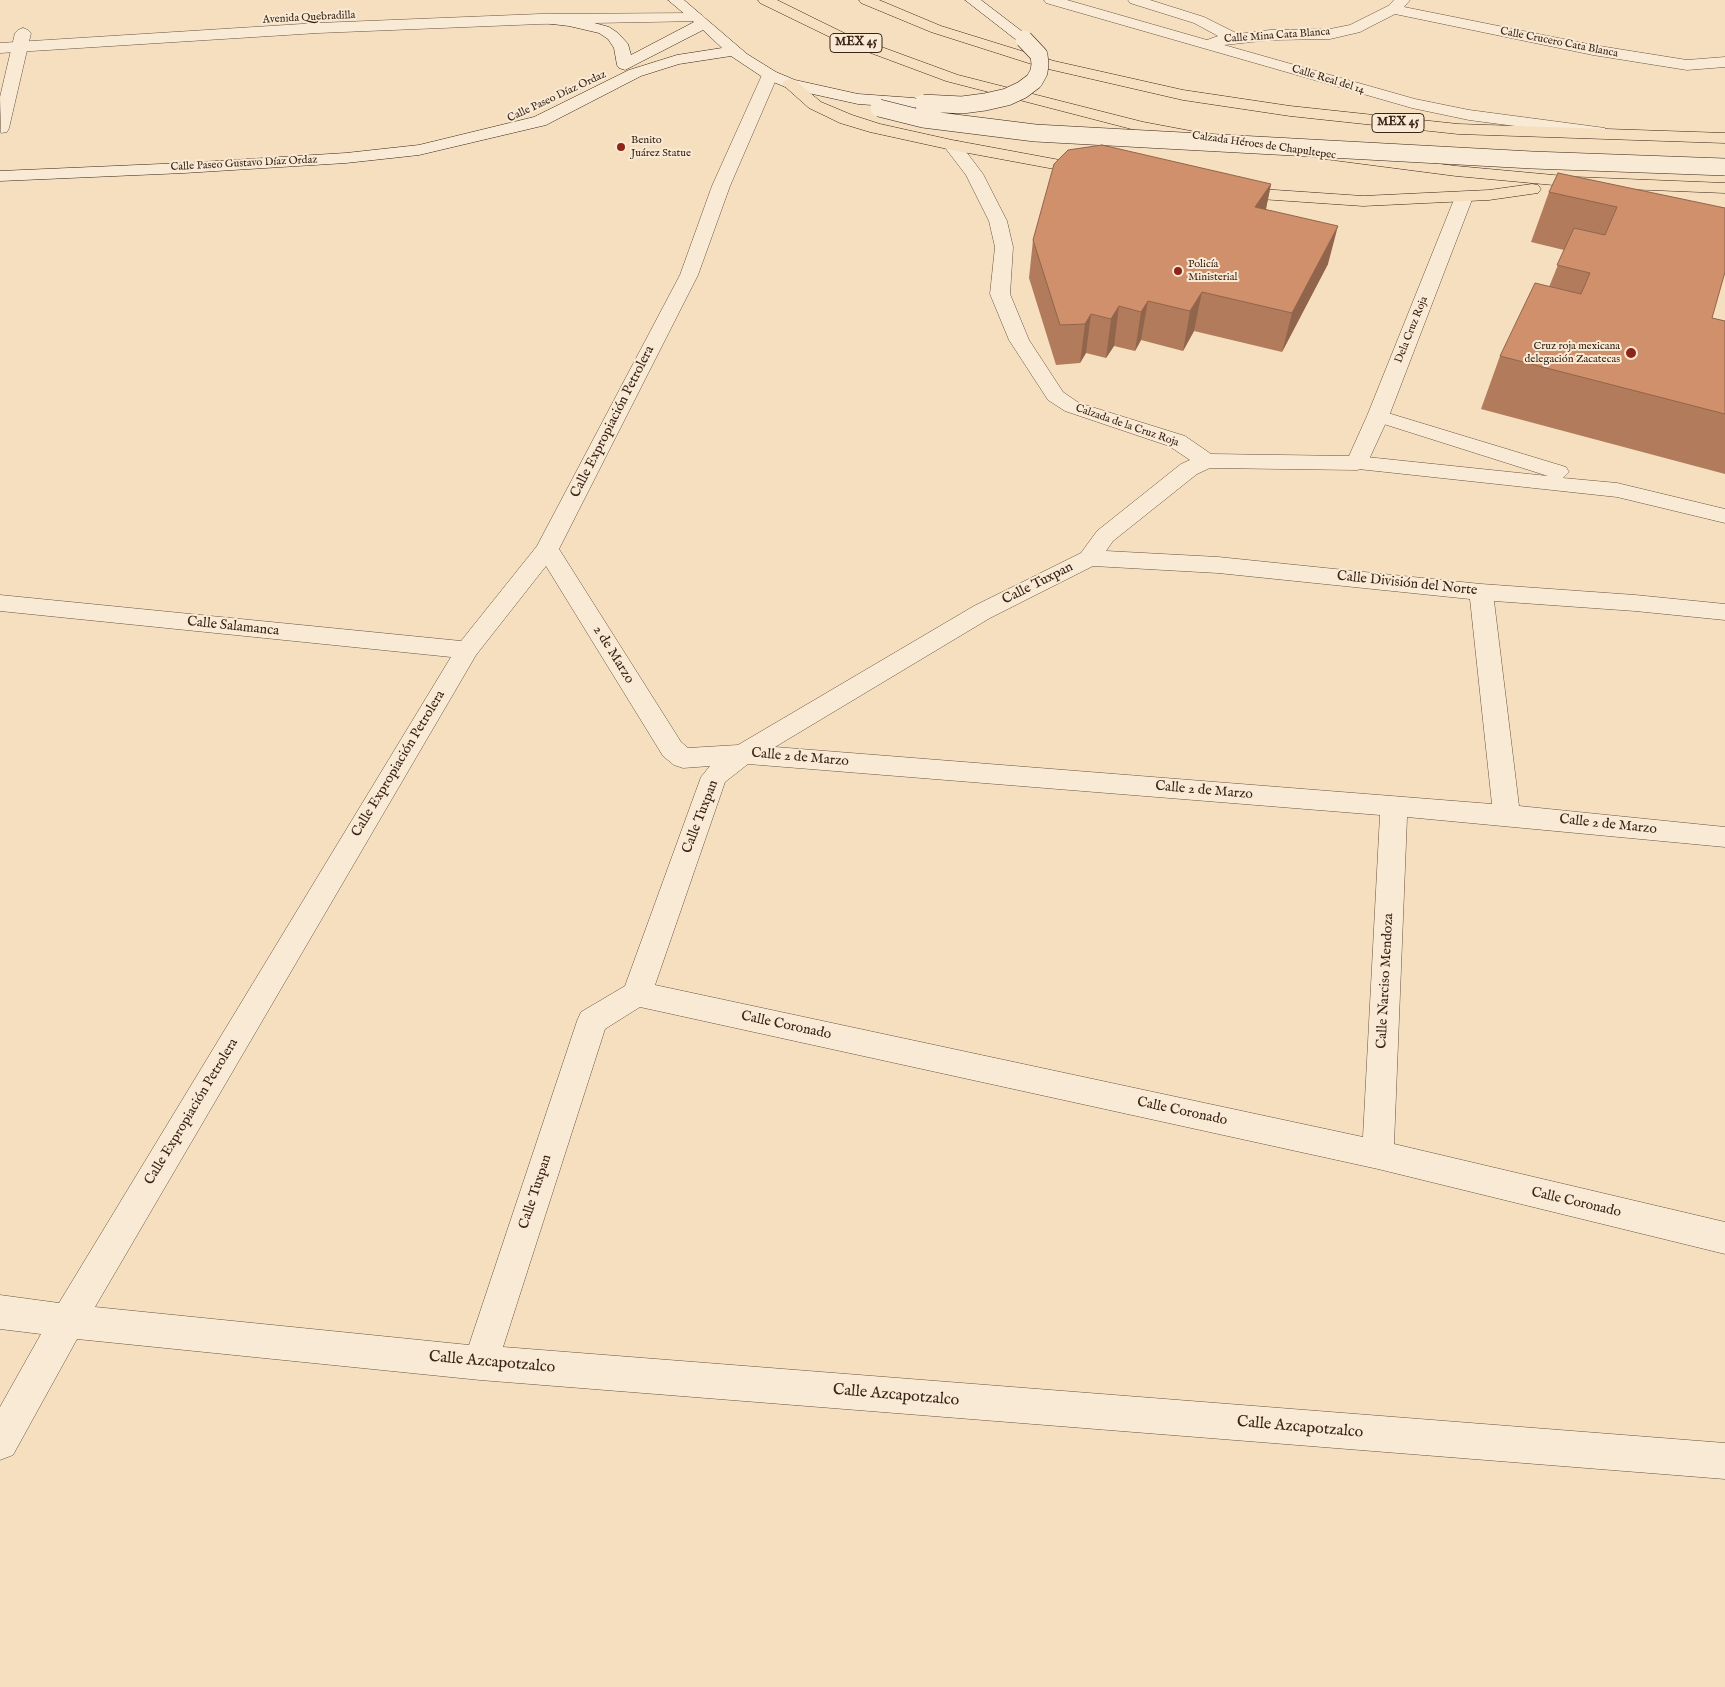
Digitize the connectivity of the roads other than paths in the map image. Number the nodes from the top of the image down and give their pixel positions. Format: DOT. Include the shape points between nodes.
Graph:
graph roads {
  1 [pos="675,0"];
  2 [pos="765,0"];
  3 [pos="866,0"];
  4 [pos="972,0"];
  5 [pos="1051,0"];
  6 [pos="1135,0"];
  7 [pos="1398,5"];
  8 [pos="598,11"];
  9 [pos="540,19"];
  10 [pos="701,20"];
  11 [pos="0,34"];
  12 [pos="1234,38"];
  13 [pos="22,40"];
  14 [pos="1203,43"];
  15 [pos="0,48"];
  16 [pos="734,51"];
  17 [pos="1725,62"];
  18 [pos="625,65"];
  19 [pos="780,79"];
  20 [pos="858,100"];
  21 [pos="1,128"];
  22 [pos="486,134"];
  23 [pos="1610,134"];
  24 [pos="1725,138"];
  25 [pos="952,146"];
  26 [pos="1725,167"];
  27 [pos="1106,174"];
  28 [pos="0,176"];
  29 [pos="1575,182"];
  30 [pos="1725,188"];
  31 [pos="1212,191"];
  32 [pos="1464,197"];
  33 [pos="1378,416"];
  34 [pos="1206,461"];
  35 [pos="1357,463"];
  36 [pos="1617,490"];
  37 [pos="1725,516"];
  38 [pos="547,549"];
  39 [pos="1089,558"];
  40 [pos="1481,592"];
  41 [pos="0,603"];
  42 [pos="1725,612"];
  43 [pos="466,650"];
  44 [pos="743,754"];
  45 [pos="683,758"];
  46 [pos="1394,807"];
  47 [pos="1507,815"];
  48 [pos="1725,837"];
  49 [pos="637,994"];
  50 [pos="1378,1155"];
  51 [pos="1725,1238"];
  52 [pos="0,1312"];
  53 [pos="68,1321"];
  54 [pos="480,1363"];
  55 [pos="0,1442"];
  56 [pos="1725,1461"];
  1 -- 10 [label="street"];
  2 -- 29 [label="main road, Calzada Héroes de Chapultepec / MEX 45" via="841,37 952,78 1143,127 1225,143"];
  3 -- 23 [label="main road, MEX 45" via="936,29 1050,65 1183,95 1290,111 1458,129"];
  4 -- 20 [label="street, bridge" via="1024,39 1039,55 1040,64 1034,81 1006,97 962,105"];
  5 -- 14 [label="street, Calle Real del 14"];
  6 -- 12 [label="street" via="1199,20"];
  7 -- 12 [label="street, Calle Mina Cata Blanca" via="1355,28 1330,34"];
  7 -- 17 [label="street, Calle Crucero Cata Blanca" via="1602,52 1688,65"];
  8 -- 9 [label="street, Avenida Quebradilla"];
  8 -- 10 [label="street"];
  8 -- 13 [label="street, Avenida Quebradilla" via="573,7 230,21"];
  9 -- 13 [label="street, Avenida Quebradilla"];
  9 -- 18 [label="street" via="569,21 604,30 622,47"];
  10 -- 16 [label="street"];
  10 -- 18 [label="street, Calle Paseo Díaz Ordaz"];
  11 -- 13 [label="street, Avenida Quebradilla"];
  12 -- 14 [label="street, Calle Mina Cata Blanca"];
  13 -- 15 [label="street, Avenida Quebradilla"];
  13 -- 21 [label="street"];
  14 -- 23 [label="street, Calle Real del 14" via="1412,103 1468,115"];
  16 -- 19 [label="street"];
  16 -- 22 [label="street, Calle Paseo Díaz Ordaz" via="677,60 635,74 540,121"];
  18 -- 22 [label="street, Calle Paseo Díaz Ordaz" via="558,99 513,115"];
  19 -- 20 [label="street"];
  19 -- 25 [label="main road" via="815,106 846,119"];
  19 -- 38 [label="street, Calle Expropiación Petrolera" via="721,186 689,275"];
  20 -- 26 [label="street, bridge" via="923,118 1035,133 1532,160"];
  22 -- 28 [label="street, Calle Paseo Gustavo Díaz Ordaz" via="419,150 346,158"];
  23 -- 24 [label="main road, MEX 45"];
  25 -- 27 [label="main road"];
  25 -- 34 [label="street, Calzada de la Cruz Roja" via="974,174 998,220 1004,247 1000,294 1019,340 1055,396 1072,406 1177,441"];
  29 -- 30 [label="main road, Calzada Héroes de Chapultepec / MEX 45"];
  29 -- 32 [label="main road"];
  31 -- 32 [label="main road" via="1363,201"];
  32 -- 33 [label="street, Dela Cruz Roja"];
  33 -- 35 [label="street, Dela Cruz Roja"];
  33 -- 36 [label="street"];
  34 -- 35 [label="street"];
  34 -- 39 [label="street, Calle Tuxpan" via="1189,469 1105,536"];
  35 -- 36 [label="street"];
  36 -- 37 [label="street"];
  38 -- 43 [label="street, Calle Expropiación Petrolera"];
  38 -- 45 [label="street, 2 de Marzo" via="672,749"];
  39 -- 40 [label="street, Calle División del Norte" via="1218,564"];
  39 -- 44 [label="street, Calle Tuxpan" via="982,612"];
  40 -- 42 [label="street, Calle División del Norte"];
  40 -- 47 [label="street"];
  41 -- 43 [label="street, Calle Salamanca"];
  43 -- 53 [label="street, Calle Expropiación Petrolera"];
  44 -- 45 [label="street, Calle 2 de Marzo"];
  44 -- 46 [label="street, Calle 2 de Marzo"];
  44 -- 49 [label="street, Calle Tuxpan" via="714,776"];
  46 -- 47 [label="street, Calle 2 de Marzo"];
  46 -- 50 [label="street, Calle Narciso Mendoza"];
  47 -- 48 [label="street, Calle 2 de Marzo"];
  49 -- 50 [label="street, Calle Coronado"];
  49 -- 54 [label="street, Calle Tuxpan" via="592,1021"];
  50 -- 51 [label="street, Calle Coronado"];
  52 -- 53 [label="street, Calle Azcapotzalco"];
  53 -- 54 [label="street, Calle Azcapotzalco"];
  53 -- 55 [label="street, Calle Expropiación Petrolera"];
  54 -- 56 [label="street, Calle Azcapotzalco"];
}
